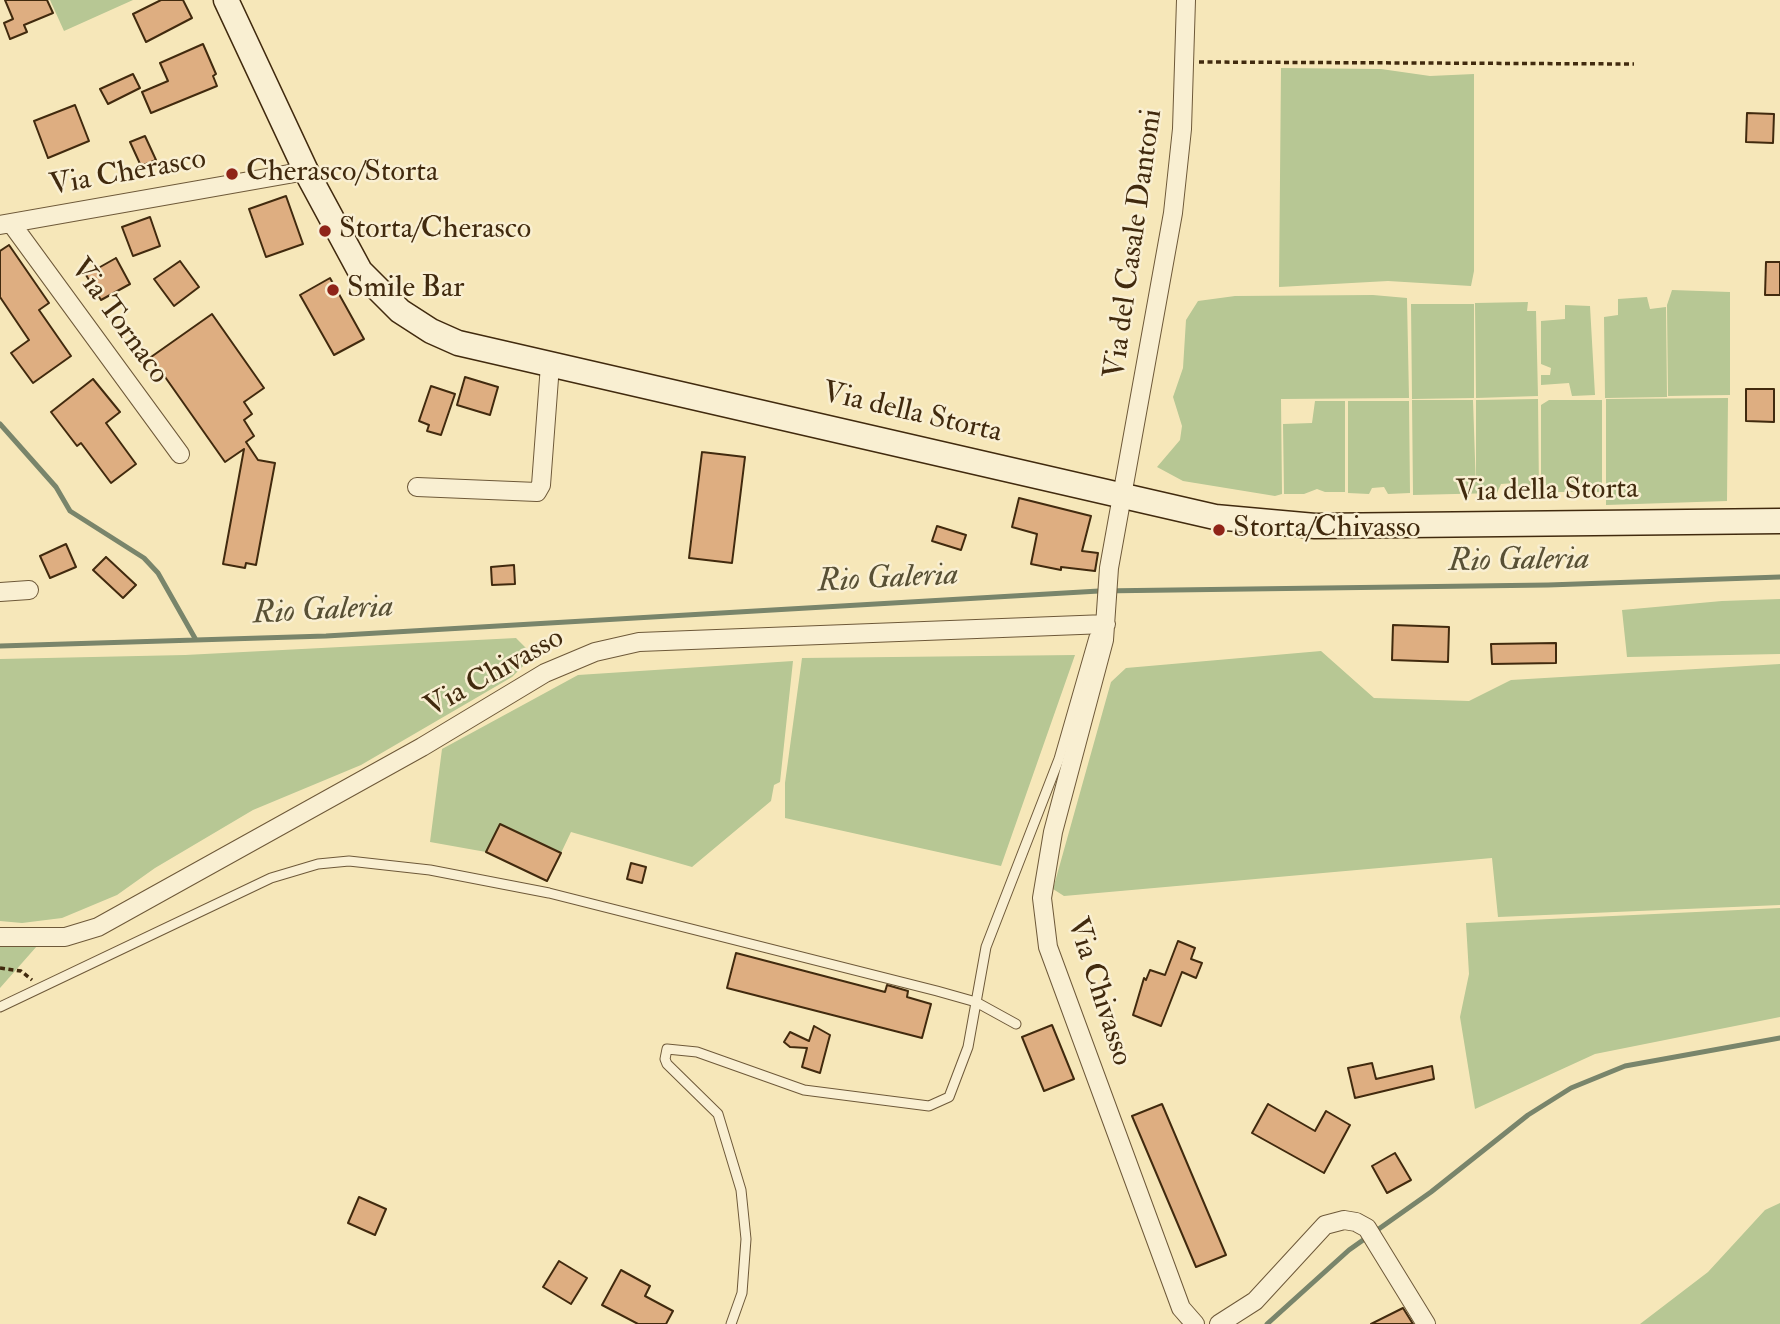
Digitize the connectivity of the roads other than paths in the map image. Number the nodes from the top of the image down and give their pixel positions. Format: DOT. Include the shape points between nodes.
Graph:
graph roads {
  1 [pos="226,0"];
  2 [pos="1186,0"];
  3 [pos="306,171"];
  4 [pos="6,224"];
  5 [pos="550,365"];
  6 [pos="180,454"];
  7 [pos="417,487"];
  8 [pos="1125,495"];
  9 [pos="1780,521"];
  10 [pos="29,590"];
  11 [pos="0,592"];
  12 [pos="1106,624"];
  13 [pos="0,937"];
  14 [pos="976,1002"];
  15 [pos="0,1007"];
  16 [pos="1016,1024"];
  17 [pos="731,1324"];
  18 [pos="1195,1324"];
  19 [pos="1219,1324"];
  20 [pos="1426,1324"];
  1 -- 3 [label="main road, Via della Storta"];
  2 -- 8 [label="street, Via del Casale Dantoni" via="1186,62 1173,213"];
  3 -- 4 [label="street, Via Cherasco"];
  3 -- 5 [label="main road, Via della Storta" via="360,271 400,311 458,343"];
  4 -- 6 [label="street, Via Tornaco"];
  5 -- 7 [label="street" via="537,492"];
  5 -- 8 [label="main road, Via della Storta"];
  8 -- 9 [label="main road, Via della Storta" via="1215,517 1315,526"];
  8 -- 12 [label="street, Via Chivasso" via="1109,568"];
  10 -- 11 [label="street"];
  12 -- 13 [label="street, Via Chivasso" via="639,642 595,652 545,673 422,747 98,927 65,937"];
  12 -- 14 [label="lane" via="1094,637 1059,760 986,947"];
  12 -- 18 [label="street, Via Chivasso" via="1046,862 1043,930 1181,1308"];
  14 -- 15 [label="lane" via="549,893 430,870 349,861 318,863 271,878"];
  14 -- 16 [label="lane"];
  14 -- 17 [label="lane" via="954,1089 937,1105 804,1090 697,1052 667,1049 667,1064 718,1114 741,1190 746,1239 742,1293"];
  19 -- 20 [label="street" via="1255,1301 1325,1225 1344,1220 1364,1226"];
}
